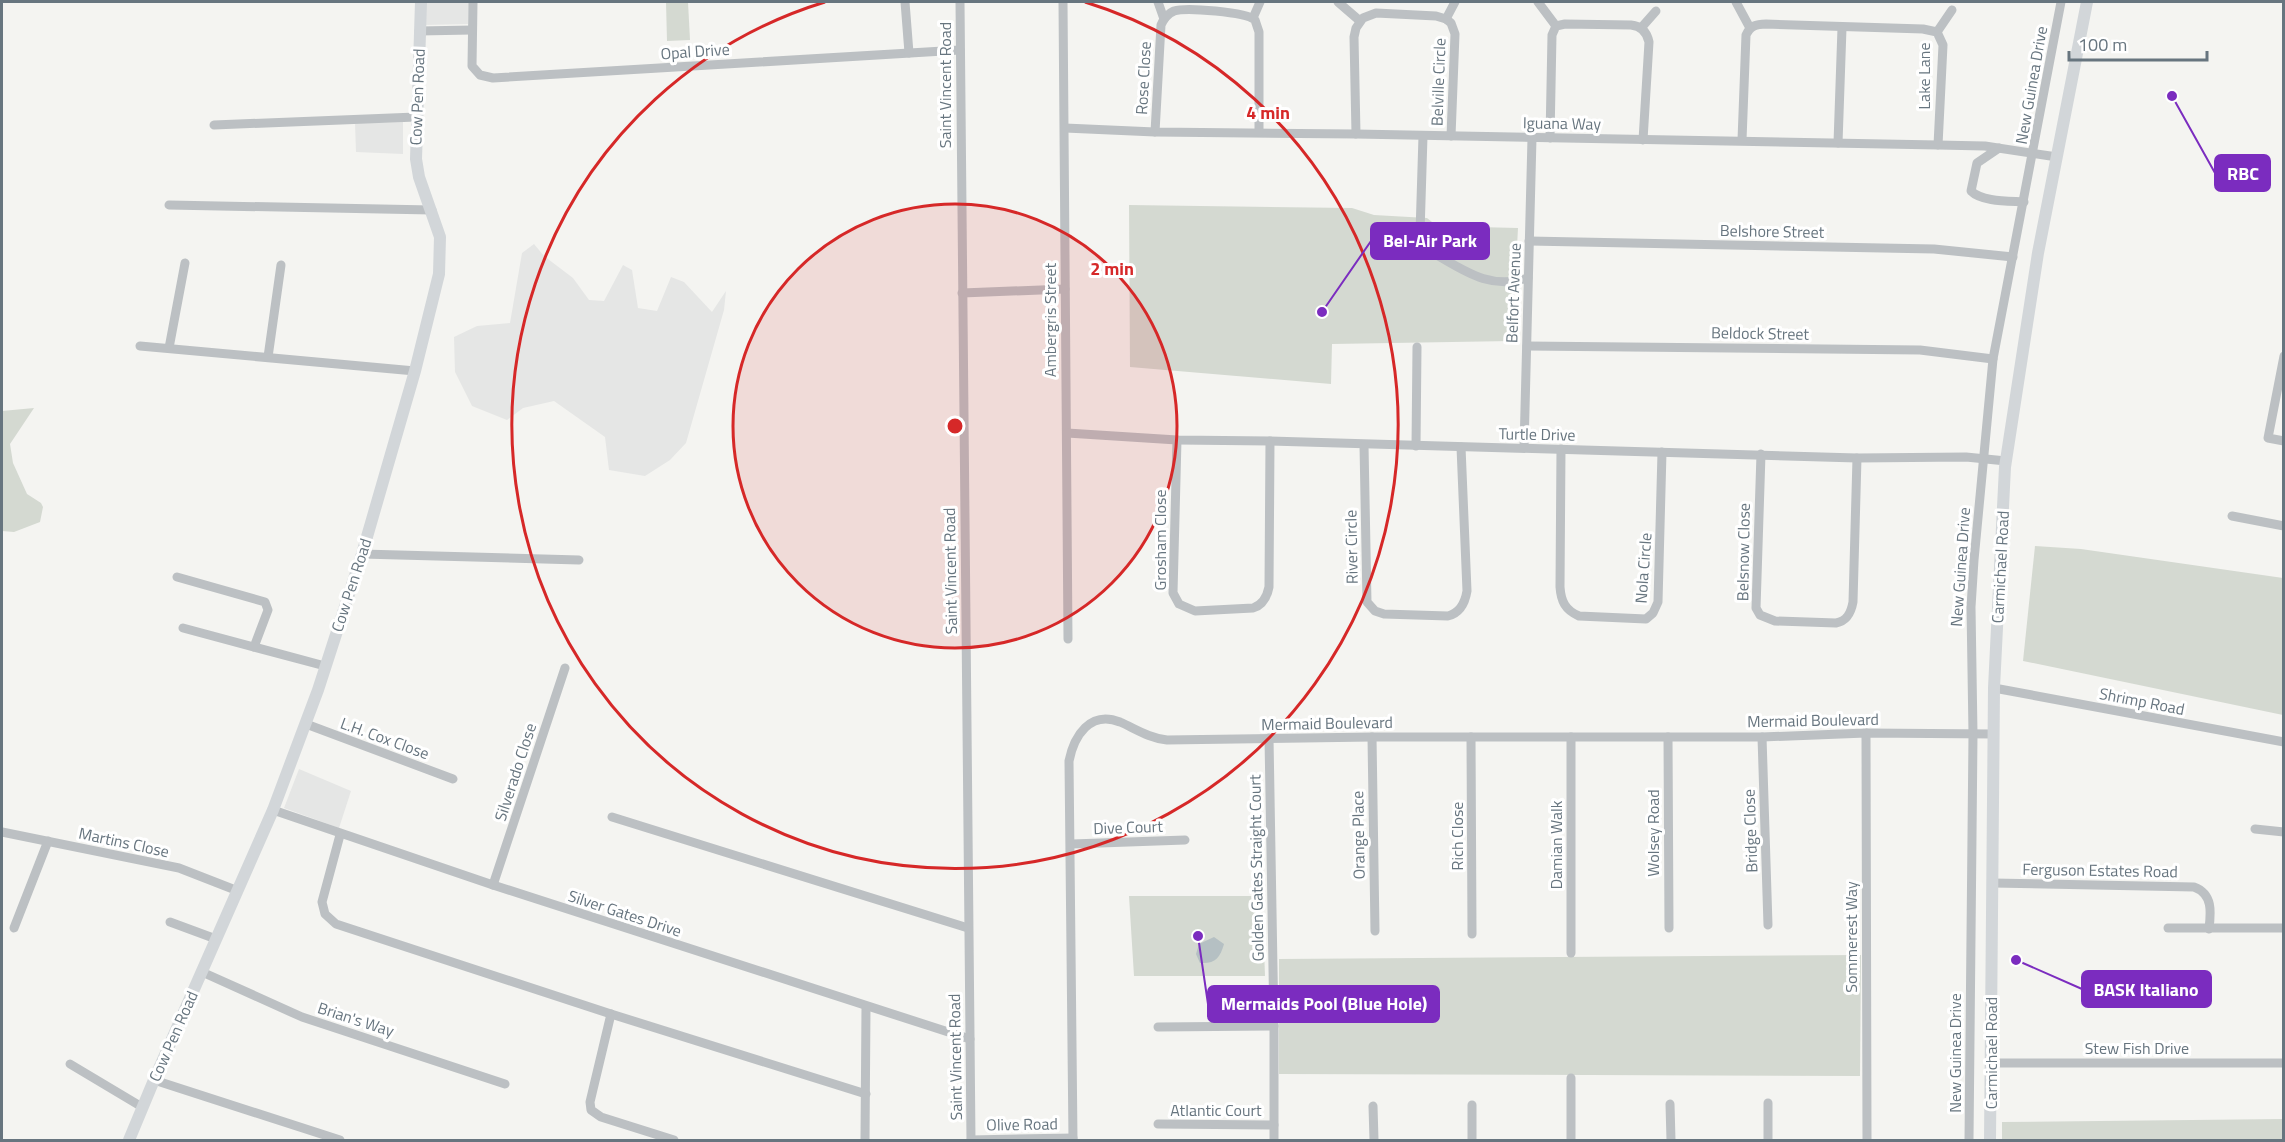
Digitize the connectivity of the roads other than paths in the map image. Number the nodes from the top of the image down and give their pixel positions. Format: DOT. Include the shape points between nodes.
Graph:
graph roads {
  1 [pos="421,2"];
  2 [pos="473,2"];
  3 [pos="905,2"];
  4 [pos="960,2"];
  5 [pos="1063,2"];
  6 [pos="1158,2"];
  7 [pos="1260,2"];
  8 [pos="1338,2"];
  9 [pos="1455,2"];
  10 [pos="1539,2"];
  11 [pos="1736,2"];
  12 [pos="2061,2"];
  13 [pos="2087,2"];
  14 [pos="1952,10"];
  15 [pos="1656,11"];
  16 [pos="1253,18"];
  17 [pos="1164,19"];
  18 [pos="1446,19"];
  19 [pos="1360,21"];
  20 [pos="1556,26"];
  21 [pos="1641,28"];
  22 [pos="1750,28"];
  23 [pos="1842,28"];
  24 [pos="472,30"];
  25 [pos="420,31"];
  26 [pos="1936,32"];
  27 [pos="960,50"];
  28 [pos="909,53"];
  29 [pos="416,117"];
  30 [pos="214,125"];
  31 [pos="1065,128"];
  32 [pos="1155,132"];
  33 [pos="1259,132"];
  34 [pos="1356,134"];
  35 [pos="1423,136"];
  36 [pos="1451,136"];
  37 [pos="1532,138"];
  38 [pos="1550,138"];
  39 [pos="1643,140"];
  40 [pos="1742,140"];
  41 [pos="1838,142"];
  42 [pos="1938,145"];
  43 [pos="1999,148"];
  44 [pos="2033,153"];
  45 [pos="2057,157"];
  46 [pos="2024,202"];
  47 [pos="169,205"];
  48 [pos="432,210"];
  49 [pos="1420,233"];
  50 [pos="1529,241"];
  51 [pos="1428,250"];
  52 [pos="2013,257"];
  53 [pos="185,263"];
  54 [pos="281,265"];
  55 [pos="1528,278"];
  56 [pos="1065,289"];
  57 [pos="962,293"];
  58 [pos="140,346"];
  59 [pos="1527,346"];
  60 [pos="1417,347"];
  61 [pos="169,348"];
  62 [pos="2283,356"];
  63 [pos="268,357"];
  64 [pos="1993,359"];
  65 [pos="415,371"];
  66 [pos="1067,433"];
  67 [pos="1177,440"];
  68 [pos="1270,441"];
  69 [pos="2283,441"];
  70 [pos="1364,445"];
  71 [pos="1416,446"];
  72 [pos="1461,447"];
  73 [pos="1524,448"];
  74 [pos="1561,449"];
  75 [pos="1662,452"];
  76 [pos="1761,454"];
  77 [pos="1857,458"];
  78 [pos="1983,458"];
  79 [pos="2006,461"];
  80 [pos="2232,516"];
  81 [pos="2283,526"];
  82 [pos="362,554"];
  83 [pos="579,561"];
  84 [pos="177,577"];
  85 [pos="183,628"];
  86 [pos="1068,639"];
  87 [pos="254,647"];
  88 [pos="325,666"];
  89 [pos="565,668"];
  90 [pos="1994,688"];
  91 [pos="306,724"];
  92 [pos="1866,733"];
  93 [pos="1973,734"];
  94 [pos="1994,734"];
  95 [pos="1372,737"];
  96 [pos="1471,737"];
  97 [pos="1571,737"];
  98 [pos="1668,737"];
  99 [pos="1762,737"];
  100 [pos="1269,738"];
  101 [pos="2283,742"];
  102 [pos="453,779"];
  103 [pos="273,810"];
  104 [pos="612,817"];
  105 [pos="2255,829"];
  106 [pos="2,832"];
  107 [pos="2283,832"];
  108 [pos="340,835"];
  109 [pos="1185,840"];
  110 [pos="48,841"];
  111 [pos="1072,844"];
  112 [pos="1992,883"];
  113 [pos="493,885"];
  114 [pos="238,891"];
  115 [pos="170,922"];
  116 [pos="1768,925"];
  117 [pos="14,928"];
  118 [pos="968,928"];
  119 [pos="1669,928"];
  120 [pos="2168,928"];
  121 [pos="2283,928"];
  122 [pos="2209,929"];
  123 [pos="1375,932"];
  124 [pos="1472,934"];
  125 [pos="216,939"];
  126 [pos="1571,953"];
  127 [pos="202,972"];
  128 [pos="866,1007"];
  129 [pos="611,1014"];
  130 [pos="1274,1026"];
  131 [pos="1158,1028"];
  132 [pos="970,1039"];
  133 [pos="1990,1063"];
  134 [pos="70,1064"];
  135 [pos="2283,1064"];
  136 [pos="1570,1078"];
  137 [pos="154,1080"];
  138 [pos="505,1084"];
  139 [pos="866,1094"];
  140 [pos="1768,1103"];
  141 [pos="1670,1104"];
  142 [pos="1472,1105"];
  143 [pos="1373,1106"];
  144 [pos="142,1107"];
  145 [pos="1158,1125"];
  146 [pos="1274,1125"];
  147 [pos="1073,1139"];
  148 [pos="129,1140"];
  149 [pos="340,1140"];
  150 [pos="674,1140"];
  151 [pos="865,1140"];
  152 [pos="971,1140"];
  153 [pos="1274,1140"];
  154 [pos="1374,1140"];
  155 [pos="1473,1140"];
  156 [pos="1571,1140"];
  157 [pos="1671,1140"];
  158 [pos="1768,1140"];
  159 [pos="1867,1140"];
  160 [pos="1969,1140"];
  161 [pos="1990,1140"];
  1 -- 25 [label="main road, Cow Pen Road"];
  2 -- 24 [label="street"];
  3 -- 28 [label="street"];
  4 -- 27 [label="street, Saint Vincent Road"];
  5 -- 31 [label="street, Ambergris Street"];
  6 -- 17 [label="street"];
  7 -- 16 [label="street"];
  8 -- 19 [label="street"];
  9 -- 18 [label="street"];
  10 -- 20 [label="street"];
  11 -- 22 [label="street"];
  12 -- 44 [label="street, New Guinea Drive"];
  13 -- 45 [label="main road, Carmichael Road"];
  14 -- 26 [label="street"];
  15 -- 21 [label="street"];
  16 -- 17 [label="street" via="1181,10"];
  16 -- 33 [label="street" via="1259,32"];
  17 -- 32 [label="street, Rose Close"];
  18 -- 19 [label="street, Belville Circle" via="1376,13"];
  18 -- 36 [label="street, Belville Circle" via="1455,34"];
  19 -- 34 [label="street" via="1354,37"];
  20 -- 21 [label="street"];
  20 -- 38 [label="street" via="1552,35"];
  21 -- 39 [label="street" via="1648,42"];
  22 -- 23 [label="street, Lake Lane" via="1766,24"];
  22 -- 40 [label="street" via="1746,35"];
  23 -- 26 [label="street, Lake Lane"];
  23 -- 41 [label="street"];
  24 -- 25 [label="street"];
  24 -- 28 [label="street, Opal Drive" via="472,66 480,75 493,78"];
  25 -- 29 [label="main road, Cow Pen Road"];
  26 -- 42 [label="street, Lake Lane" via="1943,45"];
  27 -- 28 [label="street, Opal Drive"];
  27 -- 57 [label="street, Saint Vincent Road"];
  29 -- 30 [label="street"];
  29 -- 48 [label="main road, Cow Pen Road" via="417,167"];
  31 -- 32 [label="street, Iguana Way"];
  31 -- 56 [label="street, Ambergris Street"];
  32 -- 33 [label="street, Iguana Way"];
  33 -- 34 [label="street, Iguana Way"];
  34 -- 35 [label="street, Iguana Way"];
  35 -- 36 [label="street, Iguana Way"];
  35 -- 49 [label="street"];
  36 -- 37 [label="street, Iguana Way"];
  37 -- 38 [label="street, Iguana Way"];
  37 -- 50 [label="street, Belfort Avenue"];
  38 -- 39 [label="street, Iguana Way"];
  39 -- 40 [label="street, Iguana Way"];
  40 -- 41 [label="street, Iguana Way"];
  41 -- 42 [label="street, Iguana Way"];
  42 -- 43 [label="street, Iguana Way"];
  43 -- 44 [label="street, Iguana Way"];
  43 -- 46 [label="street" via="1977,163 1971,191 1983,197"];
  44 -- 45 [label="street, Iguana Way"];
  44 -- 46 [label="street, New Guinea Drive"];
  45 -- 79 [label="main road, Carmichael Road"];
  46 -- 52 [label="street, New Guinea Drive"];
  47 -- 48 [label="street"];
  48 -- 65 [label="main road, Cow Pen Road" via="440,237 440,262"];
  50 -- 52 [label="street, Belshore Street" via="1934,249"];
  50 -- 55 [label="street, Belfort Avenue"];
  51 -- 55 [label="street" via="1482,280 1498,284"];
  52 -- 64 [label="street, New Guinea Drive"];
  53 -- 61 [label="street"];
  54 -- 63 [label="street"];
  55 -- 59 [label="street, Belfort Avenue"];
  56 -- 57 [label="street"];
  56 -- 66 [label="street, Ambergris Street"];
  57 -- 118 [label="street, Saint Vincent Road"];
  58 -- 61 [label="street"];
  59 -- 64 [label="street, Beldock Street" via="1920,350"];
  59 -- 73 [label="street, Belfort Avenue"];
  60 -- 71 [label="street"];
  61 -- 63 [label="street"];
  62 -- 69 [label="street" via="2268,438"];
  63 -- 65 [label="street"];
  64 -- 78 [label="street, New Guinea Drive"];
  65 -- 82 [label="main road, Cow Pen Road"];
  66 -- 67 [label="street, Turtle Drive"];
  66 -- 86 [label="street, Ambergris Street"];
  67 -- 68 [label="street, Turtle Drive"];
  67 -- 68 [label="street, Grosham Close" via="1173,593 1179,604 1196,611 1255,608 1267,594"];
  68 -- 70 [label="street, Turtle Drive"];
  70 -- 71 [label="street, Turtle Drive"];
  70 -- 72 [label="street, River Circle" via="1367,602 1384,614 1425,615 1453,615 1466,596"];
  71 -- 72 [label="street, Turtle Drive"];
  72 -- 73 [label="street, Turtle Drive"];
  73 -- 74 [label="street, Turtle Drive"];
  74 -- 75 [label="street, Turtle Drive"];
  74 -- 75 [label="street, Nola Circle" via="1563,603 1579,616 1643,619 1653,614 1658,602"];
  75 -- 76 [label="street, Turtle Drive"];
  76 -- 77 [label="street, Turtle Drive"];
  76 -- 77 [label="street, Belsnow Close" via="1756,608 1766,619 1795,621 1840,622 1851,609"];
  77 -- 78 [label="street, Turtle Drive"];
  78 -- 79 [label="street, Turtle Drive"];
  78 -- 93 [label="street, New Guinea Drive" via="1971,607"];
  79 -- 90 [label="main road, Carmichael Road"];
  80 -- 81 [label="street"];
  82 -- 83 [label="street"];
  82 -- 88 [label="main road, Cow Pen Road"];
  84 -- 87 [label="street" via="266,602 268,610"];
  85 -- 87 [label="street"];
  87 -- 88 [label="street"];
  88 -- 91 [label="main road, Cow Pen Road"];
  89 -- 113 [label="street, Silverado Close"];
  90 -- 94 [label="main road, Carmichael Road"];
  90 -- 101 [label="street, Shrimp Road"];
  91 -- 102 [label="street, L.H. Cox Close"];
  91 -- 103 [label="main road, Cow Pen Road"];
  92 -- 93 [label="street, Mermaid Boulevard"];
  92 -- 99 [label="street, Mermaid Boulevard"];
  92 -- 159 [label="street, Sommerest Way"];
  93 -- 94 [label="street, Mermaid Boulevard"];
  93 -- 160 [label="street, New Guinea Drive"];
  94 -- 112 [label="main road, Carmichael Road"];
  95 -- 96 [label="street, Mermaid Boulevard"];
  95 -- 100 [label="street, Mermaid Boulevard"];
  95 -- 123 [label="street, Orange Place"];
  96 -- 97 [label="street, Mermaid Boulevard"];
  96 -- 124 [label="street, Rich Close"];
  97 -- 98 [label="street, Mermaid Boulevard"];
  97 -- 126 [label="street, Damian Walk"];
  98 -- 99 [label="street, Mermaid Boulevard"];
  98 -- 119 [label="street, Wolsey Road"];
  99 -- 116 [label="street, Bridge Close"];
  100 -- 111 [label="street, Mermaid Boulevard" via="1167,740 1153,738 1115,720 1091,722 1079,732 1069,761"];
  100 -- 130 [label="street, Golden Gates Straight Court"];
  103 -- 108 [label="street, Silver Gates Drive"];
  103 -- 114 [label="main road, Cow Pen Road"];
  104 -- 118 [label="street"];
  105 -- 107 [label="street"];
  106 -- 110 [label="street, Martins Close"];
  108 -- 113 [label="street, Silver Gates Drive"];
  108 -- 129 [label="street" via="322,902 331,921"];
  109 -- 111 [label="street, Dive Court"];
  110 -- 114 [label="street, Martins Close" via="179,868"];
  110 -- 117 [label="street"];
  111 -- 147 [label="street, Mermaid Boulevard"];
  112 -- 122 [label="street, Ferguson Estates Road" via="2194,887 2208,900"];
  112 -- 133 [label="main road, Carmichael Road"];
  113 -- 128 [label="street, Silver Gates Drive"];
  114 -- 125 [label="main road, Cow Pen Road"];
  115 -- 125 [label="street"];
  118 -- 132 [label="street, Saint Vincent Road"];
  120 -- 122 [label="street"];
  121 -- 122 [label="street"];
  125 -- 127 [label="main road, Cow Pen Road"];
  127 -- 137 [label="main road, Cow Pen Road"];
  127 -- 138 [label="street, Brian's Way" via="302,1017"];
  128 -- 132 [label="street, Silver Gates Drive"];
  128 -- 139 [label="street"];
  129 -- 139 [label="street"];
  129 -- 150 [label="street" via="591,1110 601,1117"];
  130 -- 131 [label="street"];
  130 -- 146 [label="street, Golden Gates Straight Court"];
  132 -- 152 [label="street, Saint Vincent Road"];
  133 -- 135 [label="street, Stew Fish Drive"];
  133 -- 161 [label="main road, Carmichael Road"];
  134 -- 144 [label="street"];
  136 -- 156 [label="street"];
  137 -- 144 [label="main road, Cow Pen Road"];
  137 -- 149 [label="street"];
  139 -- 151 [label="street"];
  140 -- 158 [label="street"];
  141 -- 157 [label="street"];
  142 -- 155 [label="street"];
  143 -- 154 [label="street"];
  144 -- 148 [label="main road, Cow Pen Road"];
  145 -- 146 [label="street, Atlantic Court"];
  146 -- 153 [label="street, Golden Gates Straight Court"];
  147 -- 152 [label="street, Olive Road"];
}
